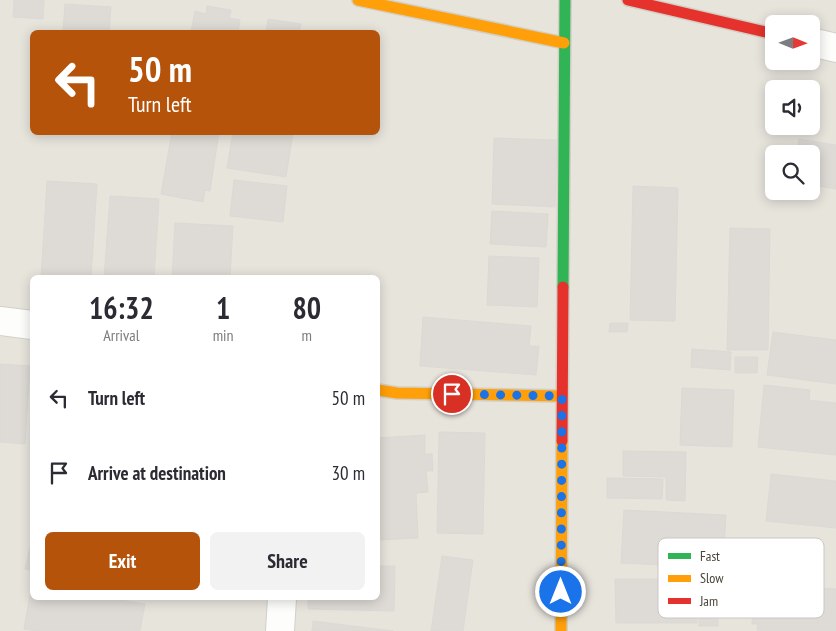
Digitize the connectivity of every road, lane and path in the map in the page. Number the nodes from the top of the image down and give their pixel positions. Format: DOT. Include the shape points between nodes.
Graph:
graph roads {
  1 [pos="358,0"];
  2 [pos="565,0"];
  3 [pos="628,0"];
  4 [pos="765,32"];
  5 [pos="564,43"];
  6 [pos="820,44"];
  7 [pos="836,48"];
  8 [pos="0,321"];
  9 [pos="30,324"];
  10 [pos="380,390"];
  11 [pos="562,396"];
  12 [pos="282,600"];
  13 [pos="280,631"];
  14 [pos="561,631"];
  1 -- 5 [label="street"];
  2 -- 5 [label="street"];
  3 -- 4 [label="street"];
  5 -- 11 [label="street"];
  6 -- 7 [label="street"];
  8 -- 9 [label="street"];
  10 -- 11 [label="street"];
  11 -- 14 [label="street"];
  12 -- 13 [label="street"];
}
